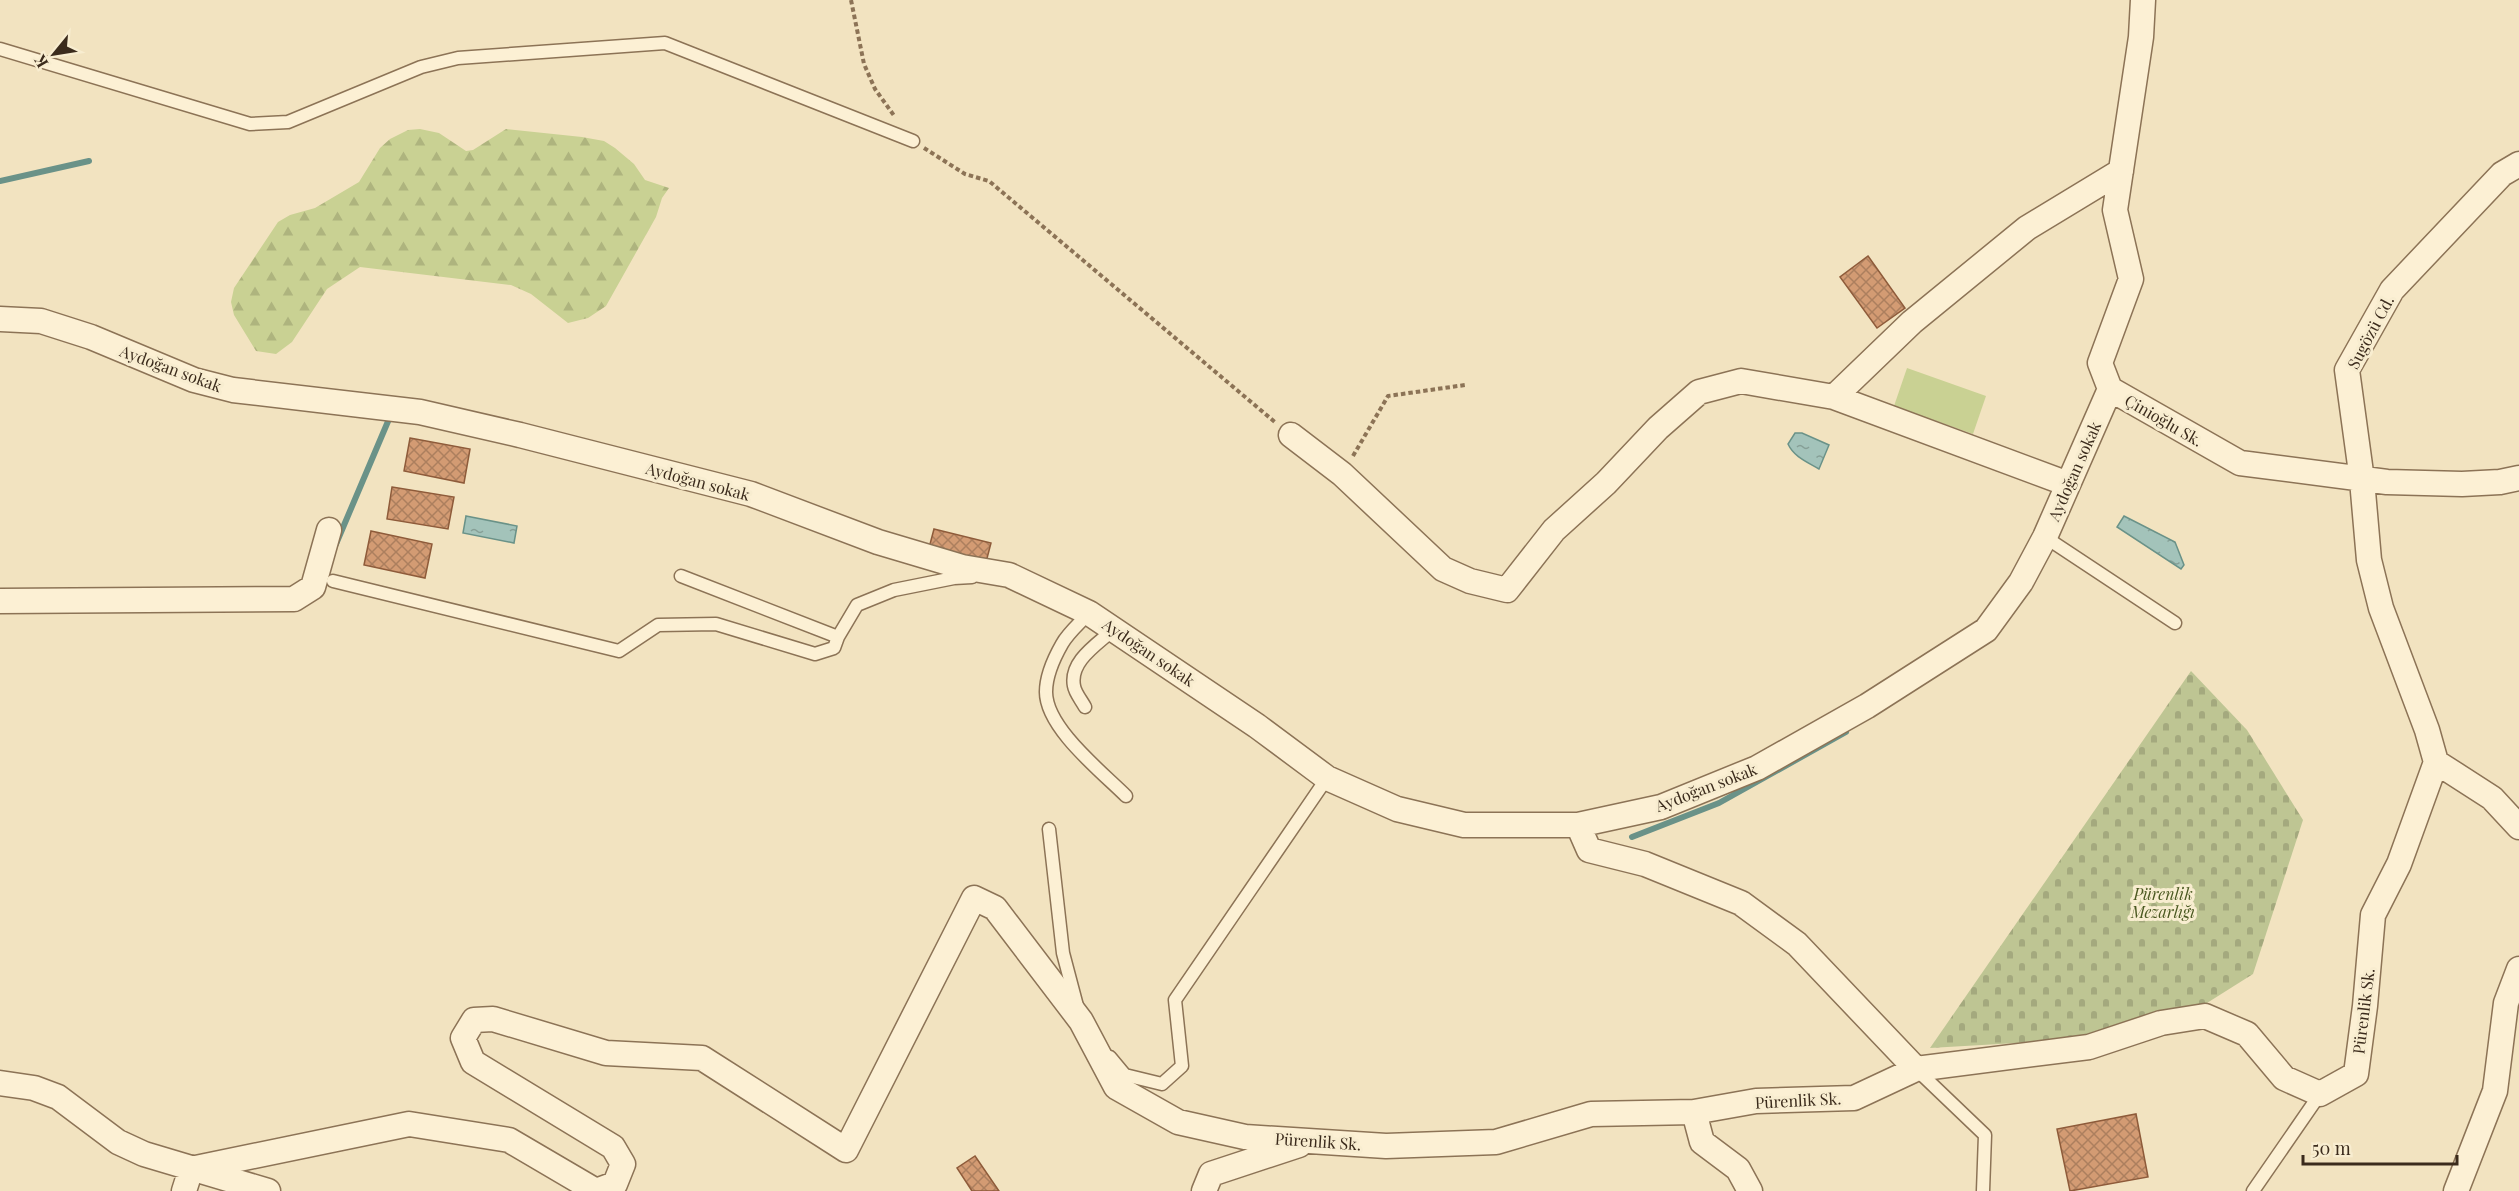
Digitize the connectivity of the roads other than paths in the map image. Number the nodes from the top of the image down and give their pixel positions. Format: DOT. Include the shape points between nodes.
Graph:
graph roads {
  1 [pos="2143,0"];
  2 [pos="0,49"];
  3 [pos="913,141"];
  4 [pos="2519,164"];
  5 [pos="2121,171"];
  6 [pos="0,319"];
  7 [pos="2110,389"];
  8 [pos="1834,397"];
  9 [pos="1291,435"];
  10 [pos="2519,478"];
  11 [pos="2362,480"];
  12 [pos="2068,484"];
  13 [pos="329,530"];
  14 [pos="2045,537"];
  15 [pos="1009,575"];
  16 [pos="681,576"];
  17 [pos="333,581"];
  18 [pos="0,601"];
  19 [pos="1089,613"];
  20 [pos="2175,622"];
  21 [pos="1114,629"];
  22 [pos="838,637"];
  23 [pos="1085,707"];
  24 [pos="2436,762"];
  25 [pos="1327,778"];
  26 [pos="1126,796"];
  27 [pos="1578,825"];
  28 [pos="2519,827"];
  29 [pos="1049,829"];
  30 [pos="2519,969"];
  31 [pos="1081,1021"];
  32 [pos="1916,1069"];
  33 [pos="0,1083"];
  34 [pos="2320,1094"];
  35 [pos="1694,1112"];
  36 [pos="1310,1141"];
  37 [pos="188,1180"];
  38 [pos="268,1191"];
  39 [pos="1204,1191"];
  40 [pos="1750,1191"];
  41 [pos="1983,1191"];
  42 [pos="2253,1191"];
  43 [pos="2456,1191"];
  1 -- 5 [label="street, Çinioğlu Sk."];
  2 -- 3 [label="lane" via="250,124 288,122 421,67 458,58 665,43"];
  4 -- 11 [label="street, Sugözü Cd." via="2502,174 2392,290 2347,370"];
  5 -- 7 [label="street, Çinioğlu Sk." via="2115,210 2131,279 2100,363"];
  5 -- 8 [label="street" via="2027,228 1912,322"];
  6 -- 15 [label="street, Aydoğan sokak" via="51,324 194,380 233,390 420,412 520,435 751,494 878,542 962,567"];
  7 -- 11 [label="street, Çinioğlu Sk." via="2240,463"];
  7 -- 12 [label="street, Aydoğan sokak"];
  8 -- 9 [label="street" via="1741,381 1699,392 1554,530 1508,590 1470,581 1443,569 1342,474"];
  8 -- 12 [label="street"];
  10 -- 11 [label="street, Çinioğlu Sk." via="2462,484"];
  11 -- 24 [label="street" via="2369,560 2381,608"];
  12 -- 14 [label="street, Aydoğan sokak"];
  13 -- 18 [label="street" via="313,586 294,599"];
  14 -- 20 [label="lane"];
  14 -- 27 [label="street, Aydoğan sokak" via="2021,582 1986,630 1867,706 1757,768 1661,807"];
  15 -- 19 [label="street, Aydoğan sokak"];
  15 -- 22 [label="lane" via="954,578 894,590 857,604"];
  16 -- 22 [label="lane"];
  17 -- 22 [label="lane" via="619,651 658,625 716,624 815,654 834,648"];
  19 -- 21 [label="street, Aydoğan sokak"];
  19 -- 26 [label="lane" via="1063,642 1051,667 1046,693 1050,712 1067,737"];
  21 -- 23 [label="lane" via="1074,670 1074,687"];
  21 -- 25 [label="street, Aydoğan sokak"];
  24 -- 28 [label="street" via="2492,798"];
  24 -- 34 [label="street, Pürenlik Sk." via="2399,864 2373,915 2356,1074"];
  25 -- 27 [label="street, Aydoğan sokak" via="1397,809 1464,825"];
  25 -- 31 [label="lane" via="1175,1000 1182,1066 1162,1084 1125,1075"];
  27 -- 32 [label="street" via="1589,850 1645,864 1741,903 1797,944"];
  29 -- 31 [label="lane" via="1063,953"];
  30 -- 43 [label="street" via="2506,1002 2495,1091"];
  31 -- 36 [label="street, Pürenlik Sk." via="1116,1087 1178,1122 1245,1137"];
  31 -- 37 [label="street, Pürenlik Sk." via="995,908 974,898 846,1150 702,1058 606,1053 494,1019 474,1020 463,1038 472,1062 613,1147 623,1164 615,1184 596,1191 509,1140 409,1124"];
  32 -- 34 [label="street, Pürenlik Sk." via="2089,1047 2161,1023 2205,1016 2247,1034 2284,1077"];
  32 -- 35 [label="street, Pürenlik Sk." via="1854,1098 1756,1101"];
  32 -- 41 [label="lane" via="1985,1135"];
  33 -- 37 [label="street" via="34,1088 58,1097 118,1142"];
  34 -- 42 [label="lane"];
  35 -- 36 [label="street, Pürenlik Sk." via="1591,1114 1496,1142 1386,1146"];
  35 -- 40 [label="street" via="1702,1142 1738,1170"];
  36 -- 39 [label="street" via="1211,1174"];
  37 -- 38 [label="street"];
}
